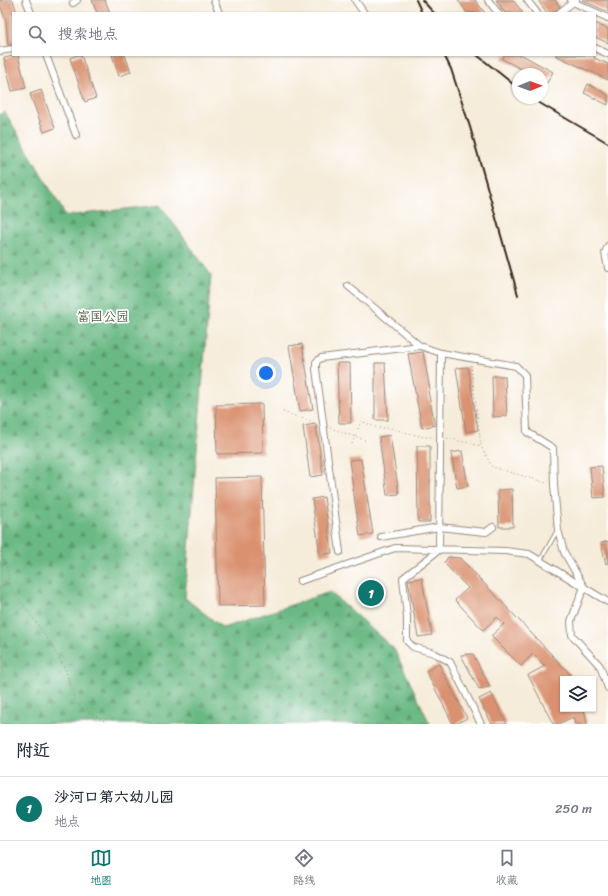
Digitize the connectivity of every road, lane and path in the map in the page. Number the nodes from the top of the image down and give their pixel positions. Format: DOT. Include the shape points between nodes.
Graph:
graph roads {
  1 [pos="26,0"];
  2 [pos="214,0"];
  3 [pos="355,0"];
  4 [pos="488,0"];
  5 [pos="527,0"];
  6 [pos="573,1"];
  7 [pos="31,12"];
  8 [pos="219,12"];
  9 [pos="363,12"];
  10 [pos="497,12"];
  11 [pos="536,12"];
  12 [pos="560,12"];
  13 [pos="596,12"];
  14 [pos="596,12"];
  15 [pos="608,18"];
  16 [pos="596,48"];
  17 [pos="12,49"];
  18 [pos="0,51"];
  19 [pos="608,54"];
  20 [pos="46,56"];
  21 [pos="76,135"];
  22 [pos="608,246"];
  23 [pos="608,268"];
  24 [pos="348,286"];
  25 [pos="420,346"];
  26 [pos="441,353"];
  27 [pos="470,358"];
  28 [pos="440,436"];
  29 [pos="352,444"];
  30 [pos="481,446"];
  31 [pos="554,485"];
  32 [pos="439,526"];
  33 [pos="493,527"];
  34 [pos="558,530"];
  35 [pos="381,537"];
  36 [pos="439,550"];
  37 [pos="0,552"];
  38 [pos="340,552"];
  39 [pos="539,561"];
  40 [pos="300,581"];
  41 [pos="584,587"];
  42 [pos="608,602"];
  43 [pos="608,688"];
  44 [pos="109,724"];
  45 [pos="481,724"];
  1 -- 7 [label="street"];
  2 -- 8 [label="street"];
  3 -- 9 [label="street"];
  4 -- 10 [label="street"];
  5 -- 11 [label="street"];
  6 -- 12 [label="street"];
  6 -- 13 [label="street"];
  14 -- 15 [label="street"];
  16 -- 19 [label="street"];
  17 -- 18 [label="street"];
  20 -- 21 [label="street"];
  22 -- 23 [label="street" via="605,253"];
  24 -- 25 [label="street"];
  25 -- 26 [label="street"];
  25 -- 38 [label="street" via="321,358 316,362"];
  26 -- 27 [label="street"];
  26 -- 28 [label="street"];
  27 -- 30 [label="path"];
  27 -- 31 [label="street" via="516,366 525,375 527,432 553,448"];
  28 -- 29 [label="path" via="423,437 389,428 378,428 361,421"];
  28 -- 30 [label="path"];
  28 -- 32 [label="street"];
  30 -- 31 [label="path" via="492,467"];
  31 -- 34 [label="street"];
  32 -- 33 [label="street" via="486,532"];
  32 -- 35 [label="street"];
  32 -- 36 [label="street"];
  34 -- 39 [label="lane"];
  34 -- 41 [label="street" via="564,552"];
  36 -- 39 [label="street" via="505,551 528,554"];
  36 -- 40 [label="street" via="394,548"];
  36 -- 45 [label="street" via="403,578 407,640 413,647 434,653 450,662"];
  37 -- 44 [label="path" via="7,569 9,585 50,642 66,671 76,704"];
  39 -- 41 [label="street"];
  41 -- 42 [label="street"];
  41 -- 43 [label="street" via="571,621 572,635 600,666"];
}
